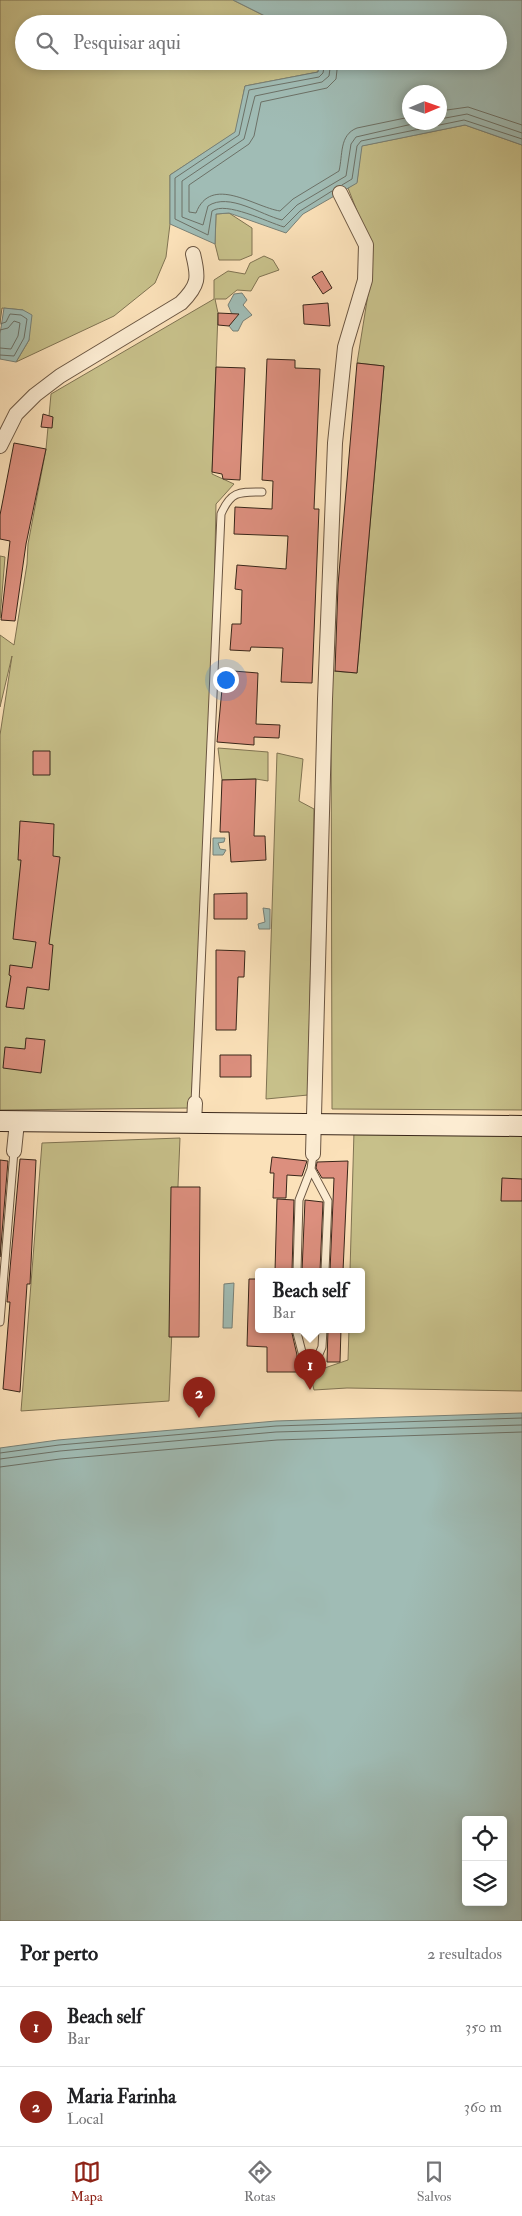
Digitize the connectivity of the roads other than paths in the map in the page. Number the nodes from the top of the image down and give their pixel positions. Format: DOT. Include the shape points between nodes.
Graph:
graph roads {
  1 [pos="340,192"];
  2 [pos="193,254"];
  3 [pos="0,446"];
  4 [pos="262,492"];
  5 [pos="195,1113"];
  6 [pos="8,1122"];
  7 [pos="314,1124"];
  8 [pos="522,1126"];
  9 [pos="14,1151"];
  10 [pos="313,1154"];
  11 [pos="311,1170"];
  12 [pos="297,1268"];
  13 [pos="325,1268"];
  14 [pos="0,1322"];
  15 [pos="297,1333"];
  16 [pos="323,1333"];
  1 -- 7 [label="street" via="366,245 366,280 345,348 335,443"];
  2 -- 3 [label="street" via="197,272 193,291 187,297 34,395 16,414"];
  4 -- 5 [label="lane" via="238,492 227,500 221,514"];
  5 -- 6 [label="main road"];
  5 -- 7 [label="main road"];
  6 -- 9 [label="street"];
  7 -- 8 [label="main road"];
  7 -- 10 [label="street"];
  9 -- 14 [label="lane"];
  10 -- 11 [label="lane"];
  11 -- 12 [label="lane" via="299,1200"];
  11 -- 13 [label="lane" via="328,1201"];
  15 -- 16 [label="lane" via="302,1356 308,1357 319,1354"];
}
